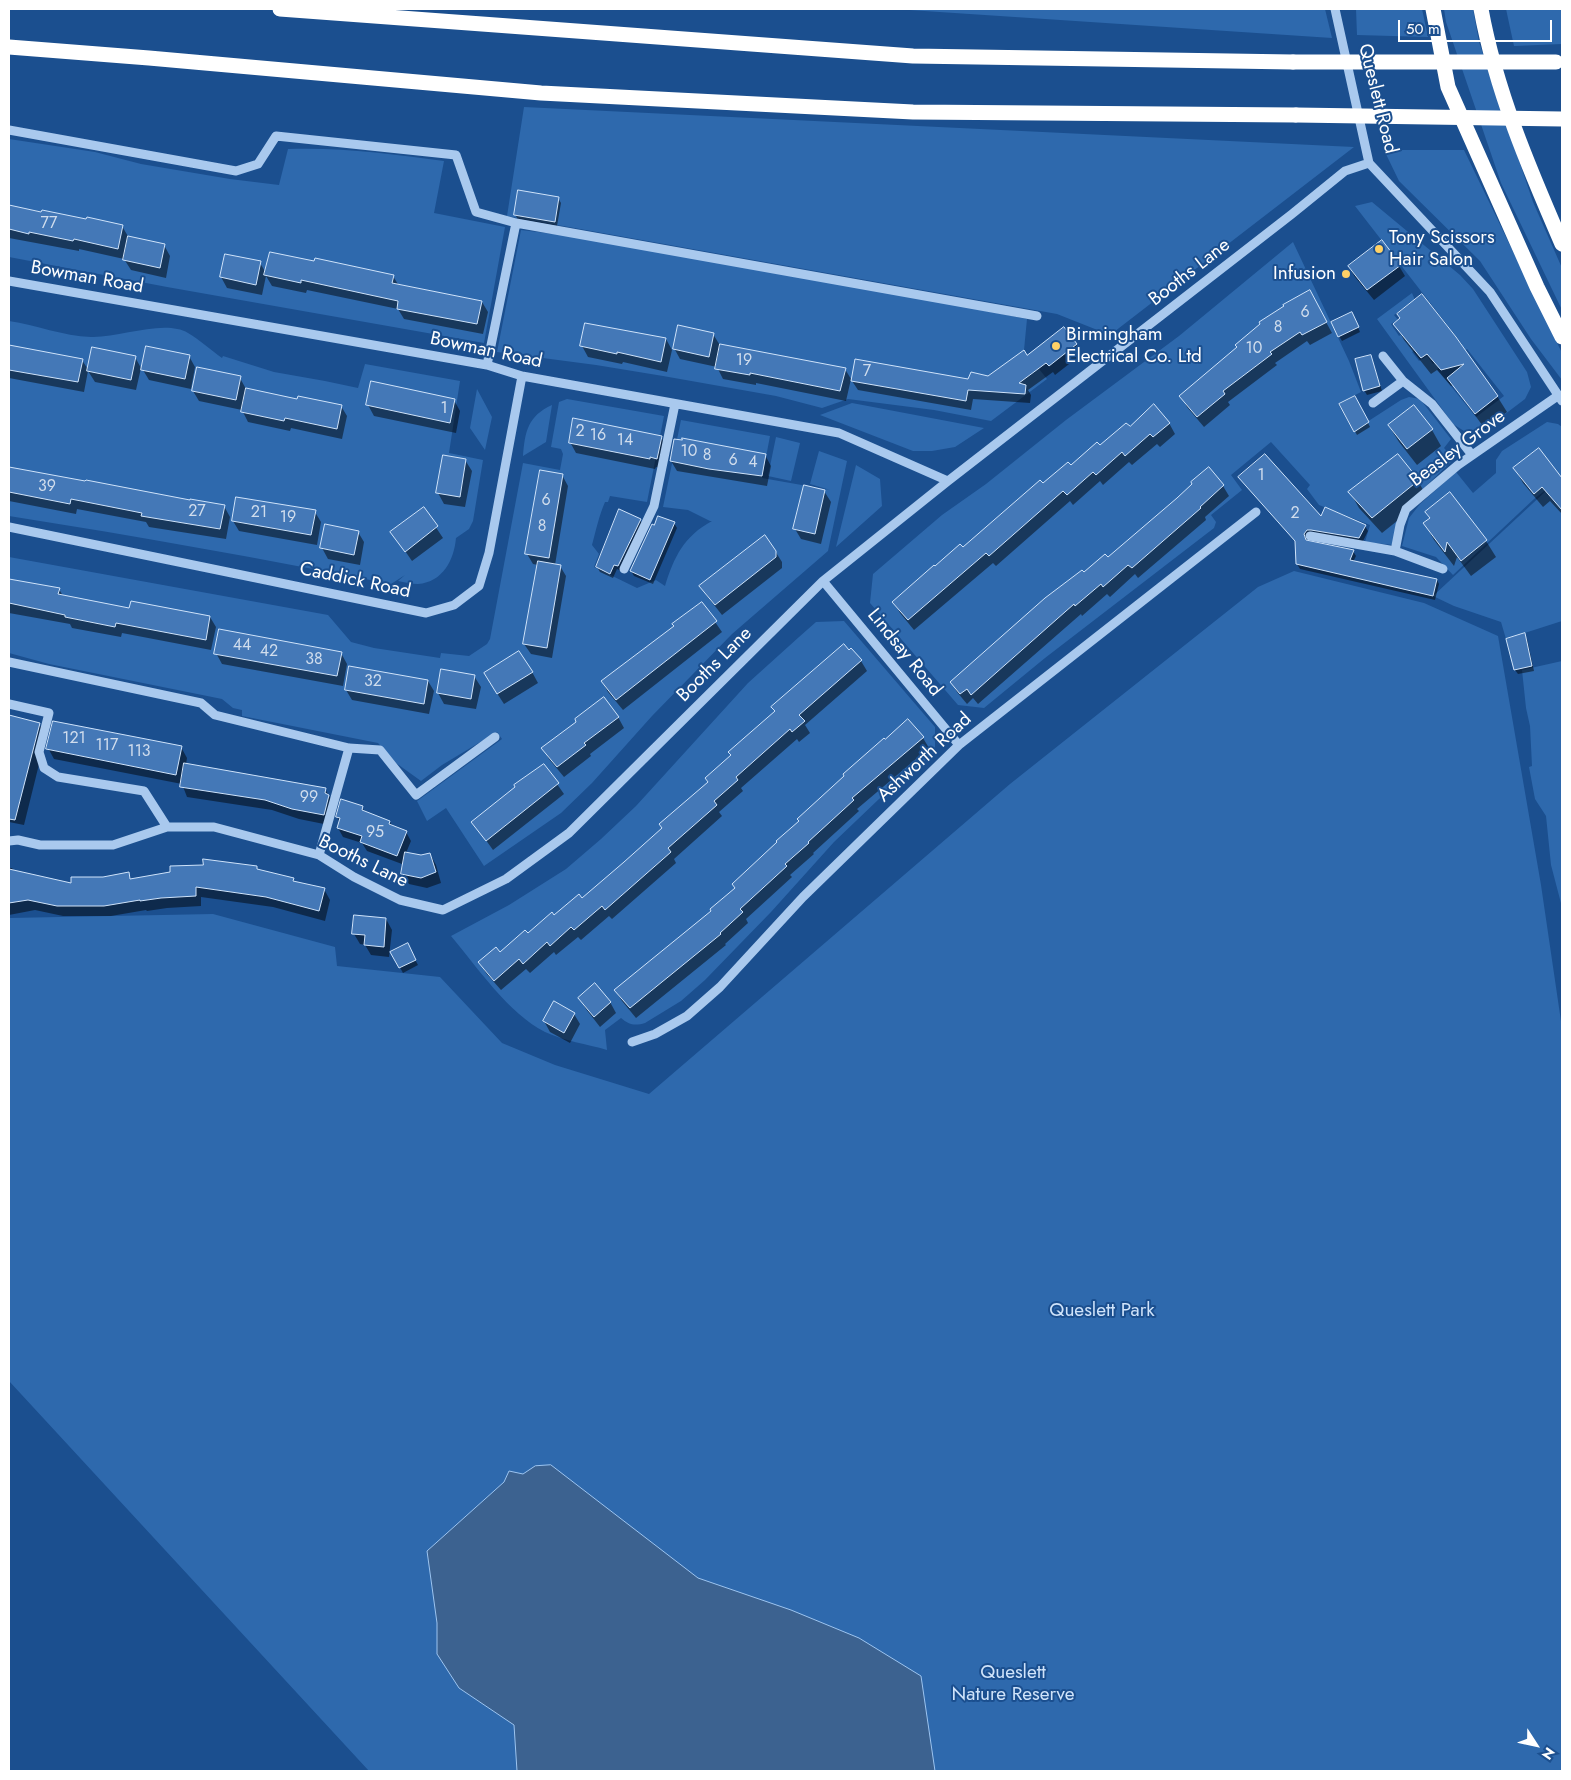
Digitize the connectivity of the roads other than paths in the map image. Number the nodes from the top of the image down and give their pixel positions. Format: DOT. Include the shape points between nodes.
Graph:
graph roads {
  1 [pos="280,9"];
  2 [pos="1335,9"];
  3 [pos="1433,9"];
  4 [pos="1481,9"];
  5 [pos="9,47"];
  6 [pos="1559,62"];
  7 [pos="1562,119"];
  8 [pos="9,130"];
  9 [pos="1369,163"];
  10 [pos="516,223"];
  11 [pos="1562,244"];
  12 [pos="9,281"];
  13 [pos="1037,316"];
  14 [pos="1562,337"];
  15 [pos="1383,356"];
  16 [pos="486,365"];
  17 [pos="522,376"];
  18 [pos="1403,381"];
  19 [pos="1560,398"];
  20 [pos="1373,403"];
  21 [pos="675,404"];
  22 [pos="1472,455"];
  23 [pos="948,481"];
  24 [pos="1256,512"];
  25 [pos="9,527"];
  26 [pos="1310,536"];
  27 [pos="1394,551"];
  28 [pos="624,569"];
  29 [pos="1443,569"];
  30 [pos="823,580"];
  31 [pos="9,662"];
  32 [pos="9,704"];
  33 [pos="494,737"];
  34 [pos="959,745"];
  35 [pos="349,748"];
  36 [pos="167,827"];
  37 [pos="9,841"];
  38 [pos="320,855"];
  39 [pos="632,1042"];
  1 -- 6 [label="highway, bridge" via="913,56"];
  2 -- 9 [label="street, Queslett Road"];
  3 -- 14 [label="highway" via="1448,87"];
  4 -- 11 [label="highway" via="1504,98 1529,169"];
  5 -- 7 [label="highway, bridge" via="541,93 912,112"];
  8 -- 10 [label="street" via="236,171 258,164 276,136 456,155 476,212"];
  9 -- 19 [label="street, Queslett Road" via="1490,292"];
  9 -- 23 [label="street, Booths Lane" via="1345,171"];
  10 -- 13 [label="street"];
  10 -- 16 [label="street"];
  12 -- 16 [label="street, Bowman Road"];
  15 -- 18 [label="street"];
  16 -- 17 [label="street, Bowman Road"];
  17 -- 21 [label="street, Bowman Road"];
  17 -- 25 [label="street, Caddick Road" via="489,553 479,586 454,604 426,612"];
  18 -- 20 [label="street"];
  18 -- 22 [label="street" via="1432,404"];
  19 -- 22 [label="street, Beasley Grove"];
  21 -- 23 [label="street, Bowman Road" via="839,433"];
  21 -- 28 [label="street" via="654,506"];
  22 -- 27 [label="street, Beasley Grove" via="1406,510"];
  23 -- 30 [label="street, Booths Lane"];
  24 -- 34 [label="street, Ashworth Road"];
  26 -- 27 [label="street"];
  27 -- 29 [label="street"];
  30 -- 34 [label="street, Lindsay Road"];
  30 -- 38 [label="street, Booths Lane" via="569,833 506,879 444,910 400,900 354,877"];
  31 -- 35 [label="street" via="201,703 215,715"];
  32 -- 36 [label="street" via="48,713 39,752 44,768 58,777 144,790"];
  33 -- 35 [label="street" via="416,795 380,750"];
  34 -- 39 [label="street, Ashworth Road" via="803,897 720,987 687,1016 655,1034"];
  35 -- 38 [label="street"];
  36 -- 37 [label="street, Booths Lane" via="113,845 40,845"];
  36 -- 38 [label="street, Booths Lane" via="214,827"];
}
